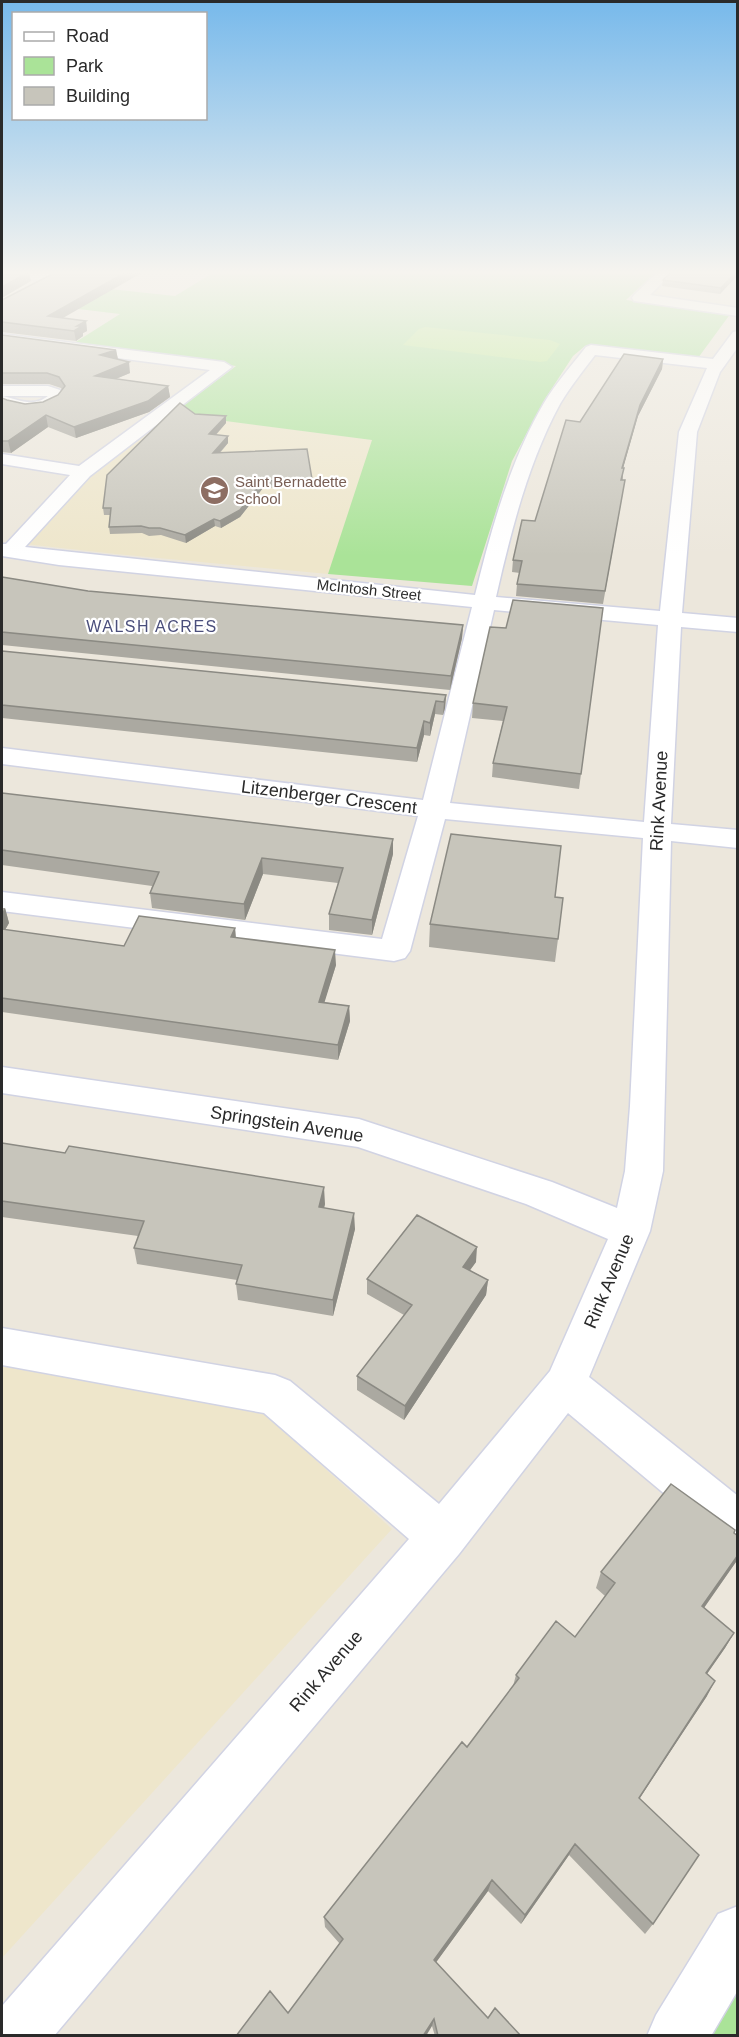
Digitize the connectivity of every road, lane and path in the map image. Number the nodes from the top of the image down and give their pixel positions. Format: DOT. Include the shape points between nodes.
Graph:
graph roads {
  1 [pos="217,366"];
  2 [pos="579,366"];
  3 [pos="716,366"];
  4 [pos="2,391"];
  5 [pos="2,401"];
  6 [pos="2,459"];
  7 [pos="83,472"];
  8 [pos="6,551"];
  9 [pos="483,603"];
  10 [pos="670,619"];
  11 [pos="738,625"];
  12 [pos="2,756"];
  13 [pos="435,810"];
  14 [pos="657,830"];
  15 [pos="738,839"];
  16 [pos="2,902"];
  17 [pos="2,1080"];
  18 [pos="631,1231"];
  19 [pos="2,1346"];
  20 [pos="565,1384"];
  21 [pos="738,1526"];
  22 [pos="442,1537"];
  23 [pos="738,1934"];
  24 [pos="15,2036"];
  25 [pos="677,2036"];
  1 -- 7 [label="street" via="224,367"];
  2 -- 9 [label="street" via="553,403 526,458"];
  3 -- 10 [label="street, Rink Avenue" via="688,432"];
  4 -- 5 [label="street" via="48,391 57,398 31,407"];
  6 -- 7 [label="street"];
  7 -- 8 [label="street"];
  8 -- 9 [label="street, McIntosh Street"];
  9 -- 10 [label="street, McIntosh Street"];
  9 -- 13 [label="street" via="450,699"];
  10 -- 11 [label="street, McIntosh Street"];
  10 -- 14 [label="street, Rink Avenue"];
  12 -- 13 [label="street, Litzenberger Crescent"];
  13 -- 14 [label="street, Litzenberger Crescent"];
  13 -- 16 [label="street" via="394,951"];
  14 -- 15 [label="street, Litzenberger Crescent"];
  14 -- 18 [label="street, Rink Avenue" via="644,1171"];
  17 -- 18 [label="street, Springstein Avenue" via="359,1133 539,1194"];
  18 -- 20 [label="street, Rink Avenue"];
  19 -- 22 [label="street" via="275,1395"];
  20 -- 21 [label="street"];
  20 -- 22 [label="street, Rink Avenue"];
  22 -- 24 [label="street, Rink Avenue"];
  23 -- 25 [label="street"];
}
